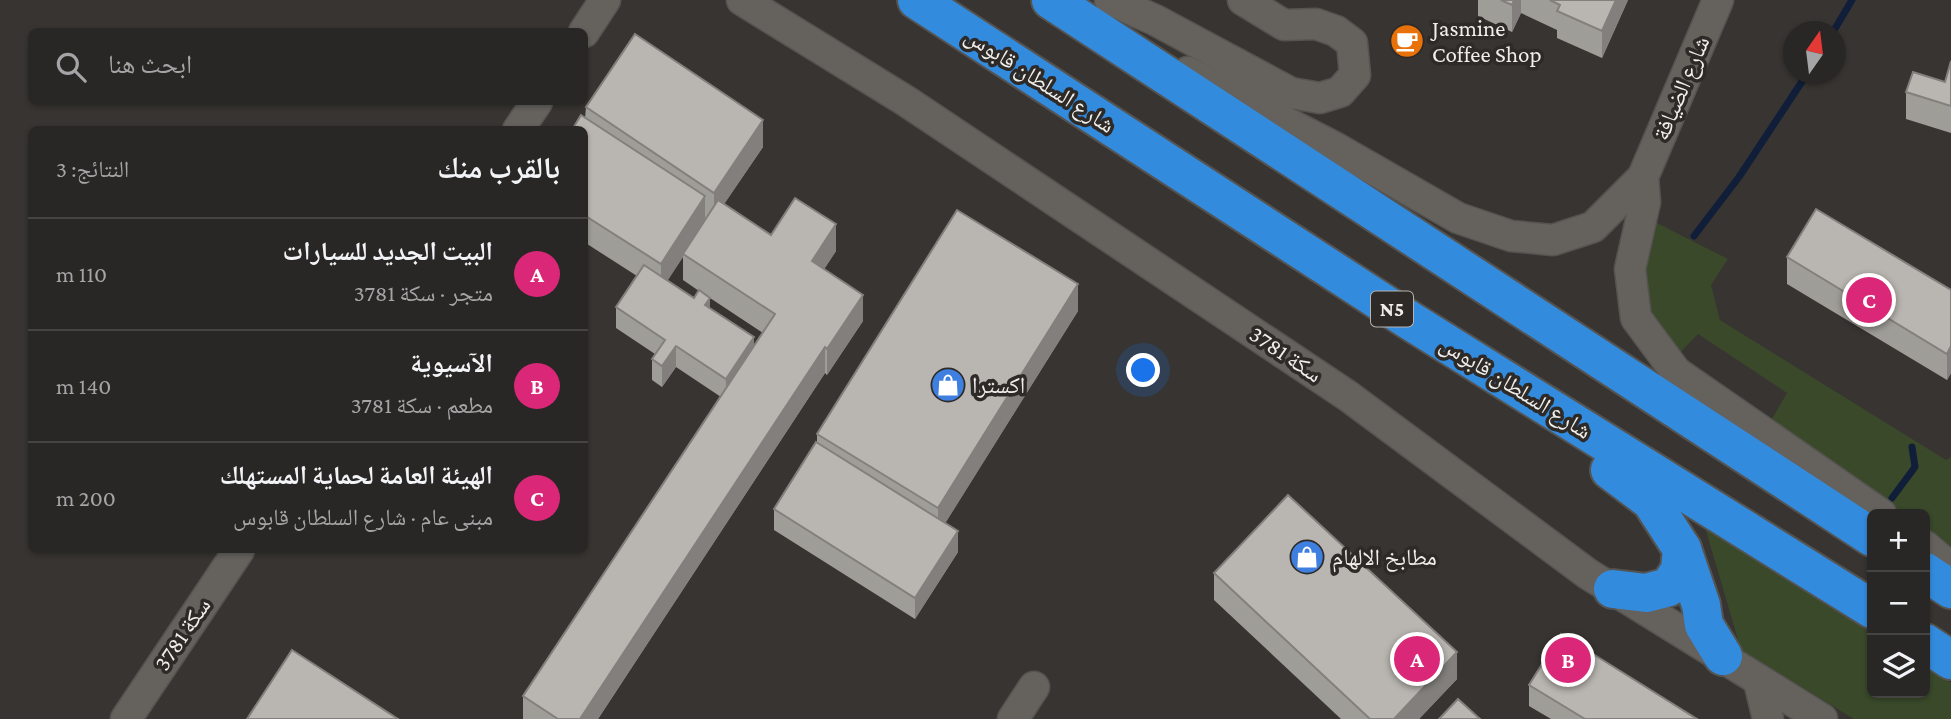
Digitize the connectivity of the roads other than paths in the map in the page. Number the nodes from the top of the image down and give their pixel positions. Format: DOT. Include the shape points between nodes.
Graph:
graph roads {
  1 [pos="605,0"];
  2 [pos="742,0"];
  3 [pos="917,0"];
  4 [pos="1110,0"];
  5 [pos="1242,0"];
  6 [pos="1718,0"];
  7 [pos="1055,2"];
  8 [pos="587,28"];
  9 [pos="535,105"];
  10 [pos="521,126"];
  11 [pos="1643,177"];
  12 [pos="1409,320"];
  13 [pos="1874,509"];
  14 [pos="1867,534"];
  15 [pos="1682,549"];
  16 [pos="1930,550"];
  17 [pos="237,553"];
  18 [pos="1951,568"];
  19 [pos="1930,575"];
  20 [pos="1613,589"];
  21 [pos="1951,589"];
  22 [pos="1867,606"];
  23 [pos="1930,646"];
  24 [pos="1723,656"];
  25 [pos="1951,660"];
  26 [pos="1759,681"];
  27 [pos="1034,687"];
  28 [pos="126,719"];
  29 [pos="1013,719"];
  30 [pos="1768,719"];
  31 [pos="1822,719"];
  1 -- 8 [label="street"];
  2 -- 20 [label="street, سكة 3781" via="906,101 1348,396 1511,520"];
  3 -- 12 [label="highway, شارع السلطان قابوس / N5"];
  4 -- 5 [label="street" via="1291,93 1320,98 1340,92 1355,75 1352,43 1336,31 1316,24 1284,25"];
  6 -- 11 [label="street, شارع الضيافة"];
  7 -- 11 [label="street" via="1336,148 1458,218 1511,236 1553,240 1593,227"];
  7 -- 14 [label="highway"];
  9 -- 10 [label="street"];
  11 -- 13 [label="street" via="1645,202 1630,269 1636,318 1676,372"];
  12 -- 15 [label="highway" via="1651,501"];
  12 -- 22 [label="highway, شارع السلطان قابوس / N5"];
  15 -- 20 [label="highway" via="1680,570 1669,587 1646,593"];
  15 -- 24 [label="highway" via="1704,625"];
  16 -- 18 [label="street"];
  17 -- 28 [label="street, سكة 3781"];
  19 -- 21 [label="highway"];
  20 -- 24 [label="street, سكة 3781"];
  23 -- 25 [label="highway"];
  24 -- 26 [label="street, سكة 3781"];
  26 -- 30 [label="street"];
  26 -- 31 [label="street, سكة 3781"];
  27 -- 29 [label="street"];
}
